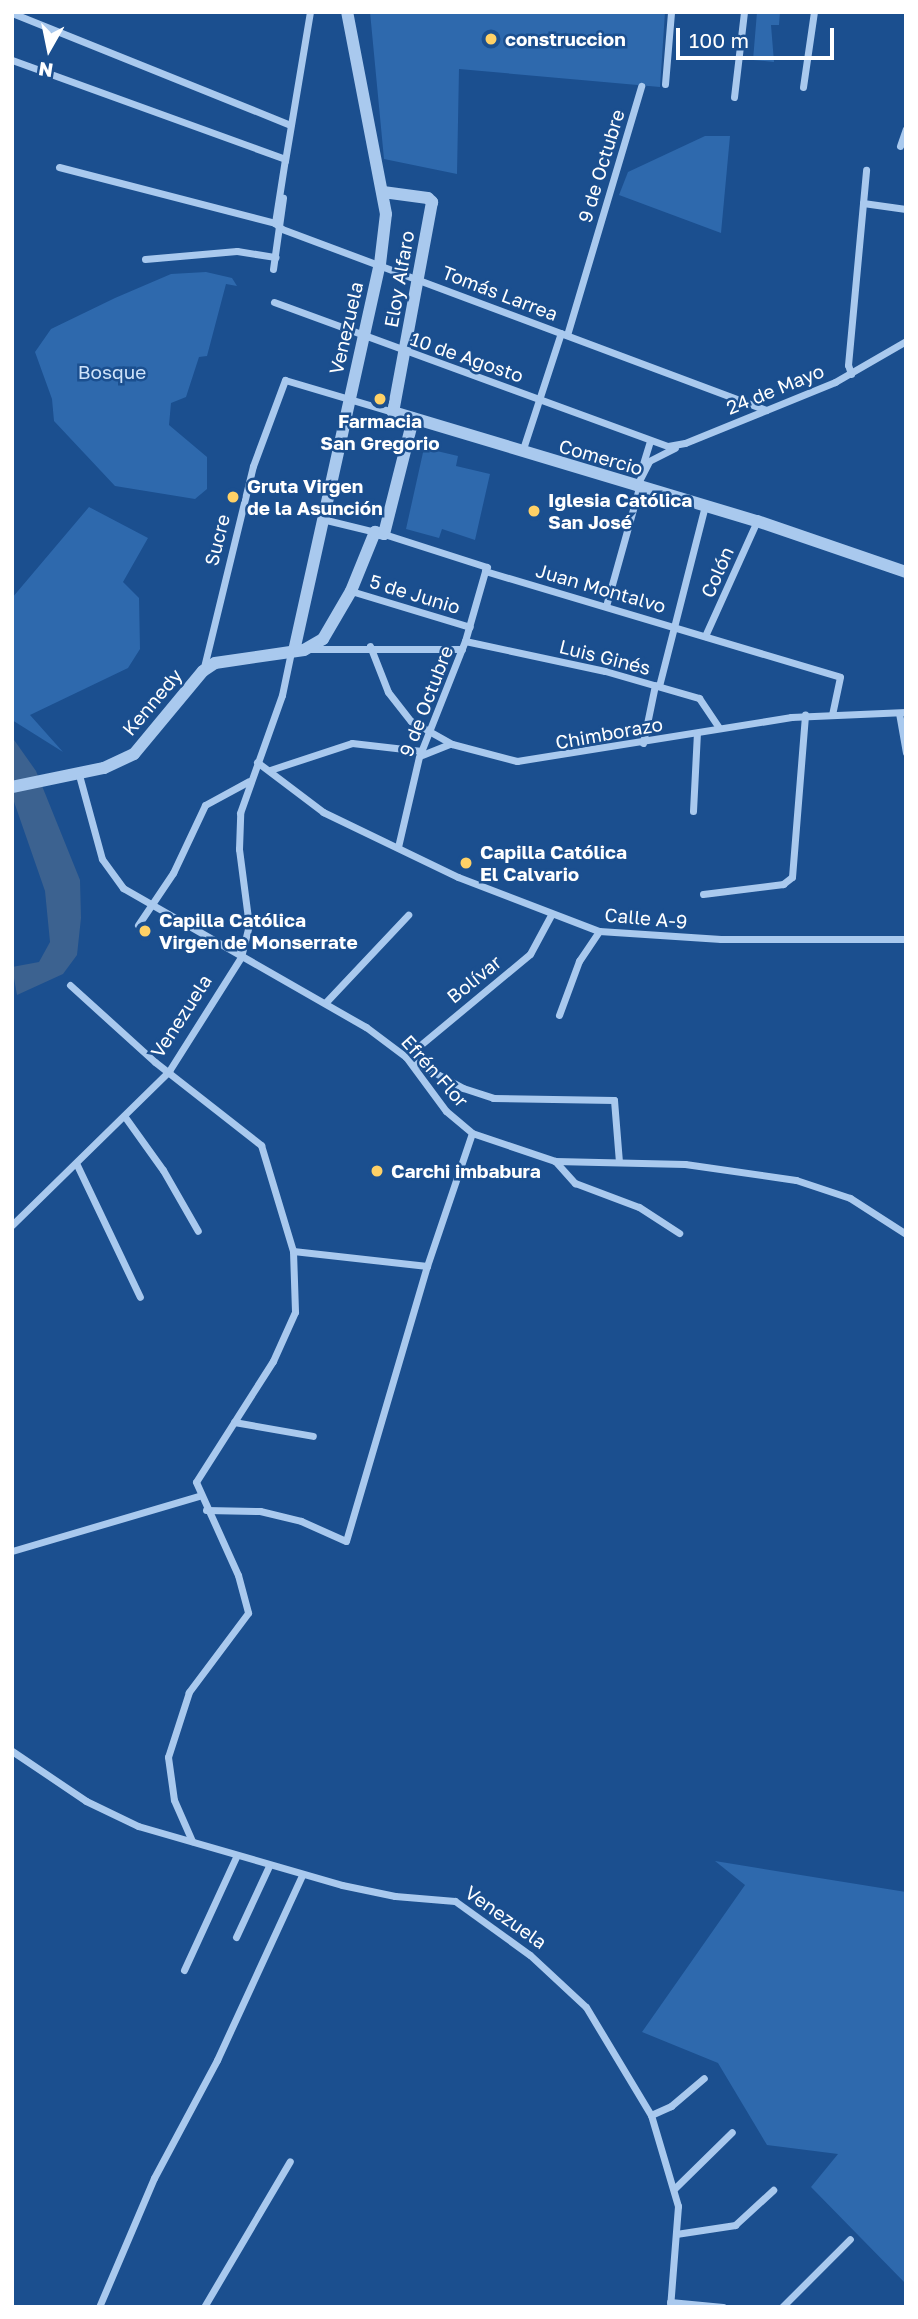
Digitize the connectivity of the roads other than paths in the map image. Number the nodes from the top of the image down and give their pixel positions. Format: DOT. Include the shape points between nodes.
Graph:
graph roads {
  1 [pos="310,12"];
  2 [pos="347,12"];
  3 [pos="671,12"];
  4 [pos="744,12"];
  5 [pos="814,12"];
  6 [pos="12,13"];
  7 [pos="12,60"];
  8 [pos="665,84"];
  9 [pos="642,86"];
  10 [pos="803,87"];
  11 [pos="734,97"];
  12 [pos="290,125"];
  13 [pos="906,129"];
  14 [pos="900,146"];
  15 [pos="285,159"];
  16 [pos="59,167"];
  17 [pos="866,170"];
  18 [pos="383,192"];
  19 [pos="863,203"];
  20 [pos="906,209"];
  21 [pos="275,223"];
  22 [pos="282,229"];
  23 [pos="276,257"];
  24 [pos="145,259"];
  25 [pos="380,264"];
  26 [pos="272,269"];
  27 [pos="420,280"];
  28 [pos="274,302"];
  29 [pos="564,334"];
  30 [pos="365,337"];
  31 [pos="906,341"];
  32 [pos="405,351"];
  33 [pos="851,374"];
  34 [pos="285,380"];
  35 [pos="539,399"];
  36 [pos="350,400"];
  37 [pos="738,400"];
  38 [pos="766,410"];
  39 [pos="393,412"];
  40 [pos="747,418"];
  41 [pos="413,419"];
  42 [pos="650,441"];
  43 [pos="685,443"];
  44 [pos="522,453"];
  45 [pos="638,487"];
  46 [pos="705,506"];
  47 [pos="321,519"];
  48 [pos="757,521"];
  49 [pos="380,533"];
  50 [pos="486,569"];
  51 [pos="906,572"];
  52 [pos="351,591"];
  53 [pos="607,606"];
  54 [pos="675,626"];
  55 [pos="470,627"];
  56 [pos="705,636"];
  57 [pos="464,645"];
  58 [pos="370,646"];
  59 [pos="297,650"];
  60 [pos="203,671"];
  61 [pos="657,686"];
  62 [pos="902,712"];
  63 [pos="832,714"];
  64 [pos="805,715"];
  65 [pos="719,728"];
  66 [pos="430,733"];
  67 [pos="697,733"];
  68 [pos="643,743"];
  69 [pos="452,744"];
  70 [pos="906,752"];
  71 [pos="420,754"];
  72 [pos="257,762"];
  73 [pos="281,766"];
  74 [pos="270,770"];
  75 [pos="75,776"];
  76 [pos="249,781"];
  77 [pos="287,784"];
  78 [pos="12,787"];
  79 [pos="693,811"];
  80 [pos="398,847"];
  81 [pos="703,894"];
  82 [pos="152,906"];
  83 [pos="408,915"];
  84 [pos="551,915"];
  85 [pos="138,925"];
  86 [pos="598,931"];
  87 [pos="906,939"];
  88 [pos="241,957"];
  89 [pos="70,985"];
  90 [pos="326,1002"];
  91 [pos="559,1014"];
  92 [pos="406,1058"];
  93 [pos="169,1072"];
  94 [pos="125,1117"];
  95 [pos="472,1133"];
  96 [pos="555,1161"];
  97 [pos="620,1162"];
  98 [pos="77,1165"];
  99 [pos="12,1225"];
  100 [pos="198,1231"];
  101 [pos="679,1234"];
  102 [pos="906,1234"];
  103 [pos="293,1251"];
  104 [pos="427,1266"];
  105 [pos="140,1297"];
  106 [pos="234,1422"];
  107 [pos="313,1436"];
  108 [pos="199,1496"];
  109 [pos="206,1510"];
  110 [pos="12,1551"];
  111 [pos="12,1751"];
  112 [pos="192,1841"];
  113 [pos="236,1857"];
  114 [pos="269,1866"];
  115 [pos="302,1875"];
  116 [pos="236,1937"];
  117 [pos="184,1970"];
  118 [pos="704,2078"];
  119 [pos="651,2115"];
  120 [pos="732,2132"];
  121 [pos="290,2161"];
  122 [pos="674,2189"];
  123 [pos="773,2190"];
  124 [pos="676,2234"];
  125 [pos="850,2239"];
  126 [pos="670,2304"];
  127 [pos="99,2307"];
  128 [pos="204,2307"];
  129 [pos="723,2307"];
  130 [pos="782,2307"];
  1 -- 12 [label="street"];
  2 -- 18 [label="street, Venezuela"];
  3 -- 8 [label="street"];
  4 -- 11 [label="street"];
  5 -- 10 [label="street"];
  6 -- 12 [label="street"];
  7 -- 15 [label="street"];
  9 -- 29 [label="street, 9 de Octubre"];
  12 -- 15 [label="street"];
  13 -- 14 [label="street"];
  15 -- 21 [label="street"];
  15 -- 22 [label="street"];
  16 -- 21 [label="street, Tomás Larrea"];
  17 -- 19 [label="street"];
  18 -- 25 [label="street, Venezuela"];
  18 -- 27 [label="street, Eloy Alfaro" via="432,202"];
  19 -- 20 [label="street"];
  19 -- 33 [label="street" via="848,365"];
  21 -- 22 [label="street, Tomás Larrea"];
  22 -- 23 [label="street"];
  22 -- 25 [label="street, Tomás Larrea"];
  23 -- 24 [label="street" via="237,251"];
  23 -- 26 [label="street"];
  25 -- 27 [label="street, Tomás Larrea"];
  25 -- 30 [label="street, Venezuela"];
  27 -- 29 [label="street, Tomás Larrea"];
  27 -- 32 [label="street, Eloy Alfaro"];
  28 -- 30 [label="street, 10 de Agosto"];
  29 -- 35 [label="street, 9 de Octubre"];
  29 -- 37 [label="street, Tomás Larrea"];
  30 -- 32 [label="street, 10 de Agosto"];
  30 -- 36 [label="street, Venezuela"];
  31 -- 33 [label="street, 24 de Mayo"];
  32 -- 35 [label="street, 10 de Agosto"];
  32 -- 39 [label="street, Eloy Alfaro"];
  33 -- 38 [label="street, 24 de Mayo"];
  34 -- 36 [label="street, Comercio"];
  34 -- 60 [label="street, Sucre" via="253,466"];
  35 -- 42 [label="street, 10 de Agosto"];
  35 -- 44 [label="street, 9 de Octubre"];
  36 -- 39 [label="street, Comercio"];
  36 -- 47 [label="street, Venezuela"];
  37 -- 38 [label="street, Tomás Larrea"];
  37 -- 40 [label="street"];
  38 -- 40 [label="street, 24 de Mayo"];
  39 -- 41 [label="street, Comercio"];
  40 -- 43 [label="street, 24 de Mayo"];
  41 -- 44 [label="street, Comercio"];
  41 -- 49 [label="street"];
  42 -- 43 [label="street, 24 de Mayo" via="668,446"];
  42 -- 45 [label="street"];
  43 -- 45 [label="street" via="649,461"];
  44 -- 45 [label="street, Comercio"];
  45 -- 46 [label="street, Comercio"];
  45 -- 53 [label="street"];
  46 -- 48 [label="street, Comercio"];
  46 -- 54 [label="street"];
  47 -- 49 [label="street, Juan Montalvo"];
  47 -- 59 [label="street, Venezuela"];
  48 -- 51 [label="street, Comercio"];
  48 -- 56 [label="street, Colón"];
  49 -- 50 [label="street, Juan Montalvo"];
  49 -- 52 [label="street"];
  50 -- 53 [label="street, Juan Montalvo"];
  50 -- 55 [label="street, 9 de Octubre"];
  52 -- 55 [label="street, 5 de Junio"];
  52 -- 59 [label="street" via="328,634"];
  53 -- 54 [label="street, Juan Montalvo"];
  54 -- 56 [label="street, Juan Montalvo"];
  54 -- 61 [label="street"];
  55 -- 57 [label="street, 9 de Octubre"];
  56 -- 63 [label="street, Juan Montalvo" via="840,677"];
  57 -- 58 [label="street, Luis Ginés"];
  57 -- 61 [label="street, Luis Ginés"];
  57 -- 66 [label="street, 9 de Octubre"];
  58 -- 59 [label="street, Luis Ginés"];
  58 -- 66 [label="street, Chimborazo" via="394,703"];
  59 -- 60 [label="street, Kennedy" via="232,658"];
  59 -- 72 [label="street, Venezuela"];
  60 -- 75 [label="street, Kennedy" via="134,754"];
  61 -- 65 [label="street, Luis Ginés" via="703,699"];
  61 -- 68 [label="street"];
  62 -- 63 [label="street, Chimborazo"];
  62 -- 70 [label="street"];
  63 -- 64 [label="street, Chimborazo"];
  64 -- 65 [label="street, Chimborazo"];
  64 -- 81 [label="street" via="792,877 783,884"];
  65 -- 67 [label="street, Chimborazo"];
  66 -- 69 [label="street, Chimborazo"];
  66 -- 71 [label="street, 9 de Octubre"];
  67 -- 68 [label="street, Chimborazo"];
  67 -- 79 [label="street"];
  68 -- 69 [label="street, Chimborazo" via="526,762"];
  69 -- 71 [label="street"];
  71 -- 73 [label="street" via="352,743"];
  71 -- 80 [label="street, 9 de Octubre"];
  72 -- 74 [label="street, Calle A-9"];
  72 -- 76 [label="street, Venezuela"];
  73 -- 74 [label="street"];
  73 -- 77 [label="street"];
  74 -- 77 [label="street, Calle A-9"];
  75 -- 78 [label="street, Kennedy"];
  75 -- 82 [label="street, Efrén Flor" via="107,870 123,888"];
  76 -- 82 [label="street" via="205,805"];
  76 -- 88 [label="street, Venezuela" via="238,827 249,926"];
  77 -- 80 [label="street, Calle A-9" via="323,812"];
  80 -- 84 [label="street, Calle A-9"];
  82 -- 85 [label="street"];
  82 -- 88 [label="street, Efrén Flor"];
  83 -- 90 [label="street"];
  84 -- 86 [label="street, Calle A-9"];
  84 -- 92 [label="street, Bolívar" via="530,954"];
  86 -- 87 [label="street, Calle A-9" via="721,939"];
  86 -- 91 [label="street" via="579,961"];
  88 -- 90 [label="street, Efrén Flor"];
  88 -- 93 [label="street, Venezuela"];
  89 -- 93 [label="street"];
  90 -- 92 [label="street, Efrén Flor"];
  92 -- 95 [label="street, Efrén Flor" via="446,1111"];
  92 -- 97 [label="street" via="493,1098 614,1100"];
  93 -- 94 [label="street, Venezuela"];
  93 -- 103 [label="street" via="261,1145"];
  94 -- 98 [label="street, Venezuela"];
  94 -- 100 [label="street"];
  95 -- 96 [label="street, Efrén Flor"];
  95 -- 104 [label="street"];
  96 -- 97 [label="street, Efrén Flor"];
  96 -- 101 [label="street" via="575,1183 639,1207"];
  97 -- 102 [label="street, Efrén Flor" via="685,1164 796,1181 850,1198"];
  98 -- 99 [label="street, Venezuela"];
  98 -- 105 [label="street"];
  103 -- 104 [label="street"];
  103 -- 106 [label="street" via="295,1312 273,1361"];
  104 -- 109 [label="street" via="346,1541 301,1521 260,1511"];
  106 -- 107 [label="street"];
  106 -- 108 [label="street" via="195,1482"];
  108 -- 109 [label="street"];
  108 -- 110 [label="street"];
  109 -- 112 [label="street" via="238,1575 248,1613 189,1692 168,1757 174,1800"];
  111 -- 112 [label="street, Venezuela" via="86,1801 138,1826"];
  112 -- 113 [label="street, Venezuela"];
  113 -- 114 [label="street, Venezuela"];
  113 -- 117 [label="street"];
  114 -- 115 [label="street, Venezuela"];
  114 -- 116 [label="street"];
  115 -- 119 [label="street, Venezuela" via="395,1896 455,1901 530,1955 586,2007"];
  115 -- 127 [label="street" via="217,2060 153,2178"];
  118 -- 119 [label="street" via="671,2106"];
  119 -- 122 [label="street, Venezuela"];
  120 -- 122 [label="street"];
  121 -- 128 [label="street"];
  122 -- 124 [label="street, Venezuela"];
  123 -- 124 [label="street" via="735,2225"];
  124 -- 126 [label="street, Venezuela"];
  125 -- 130 [label="street"];
  126 -- 129 [label="street"];
}
